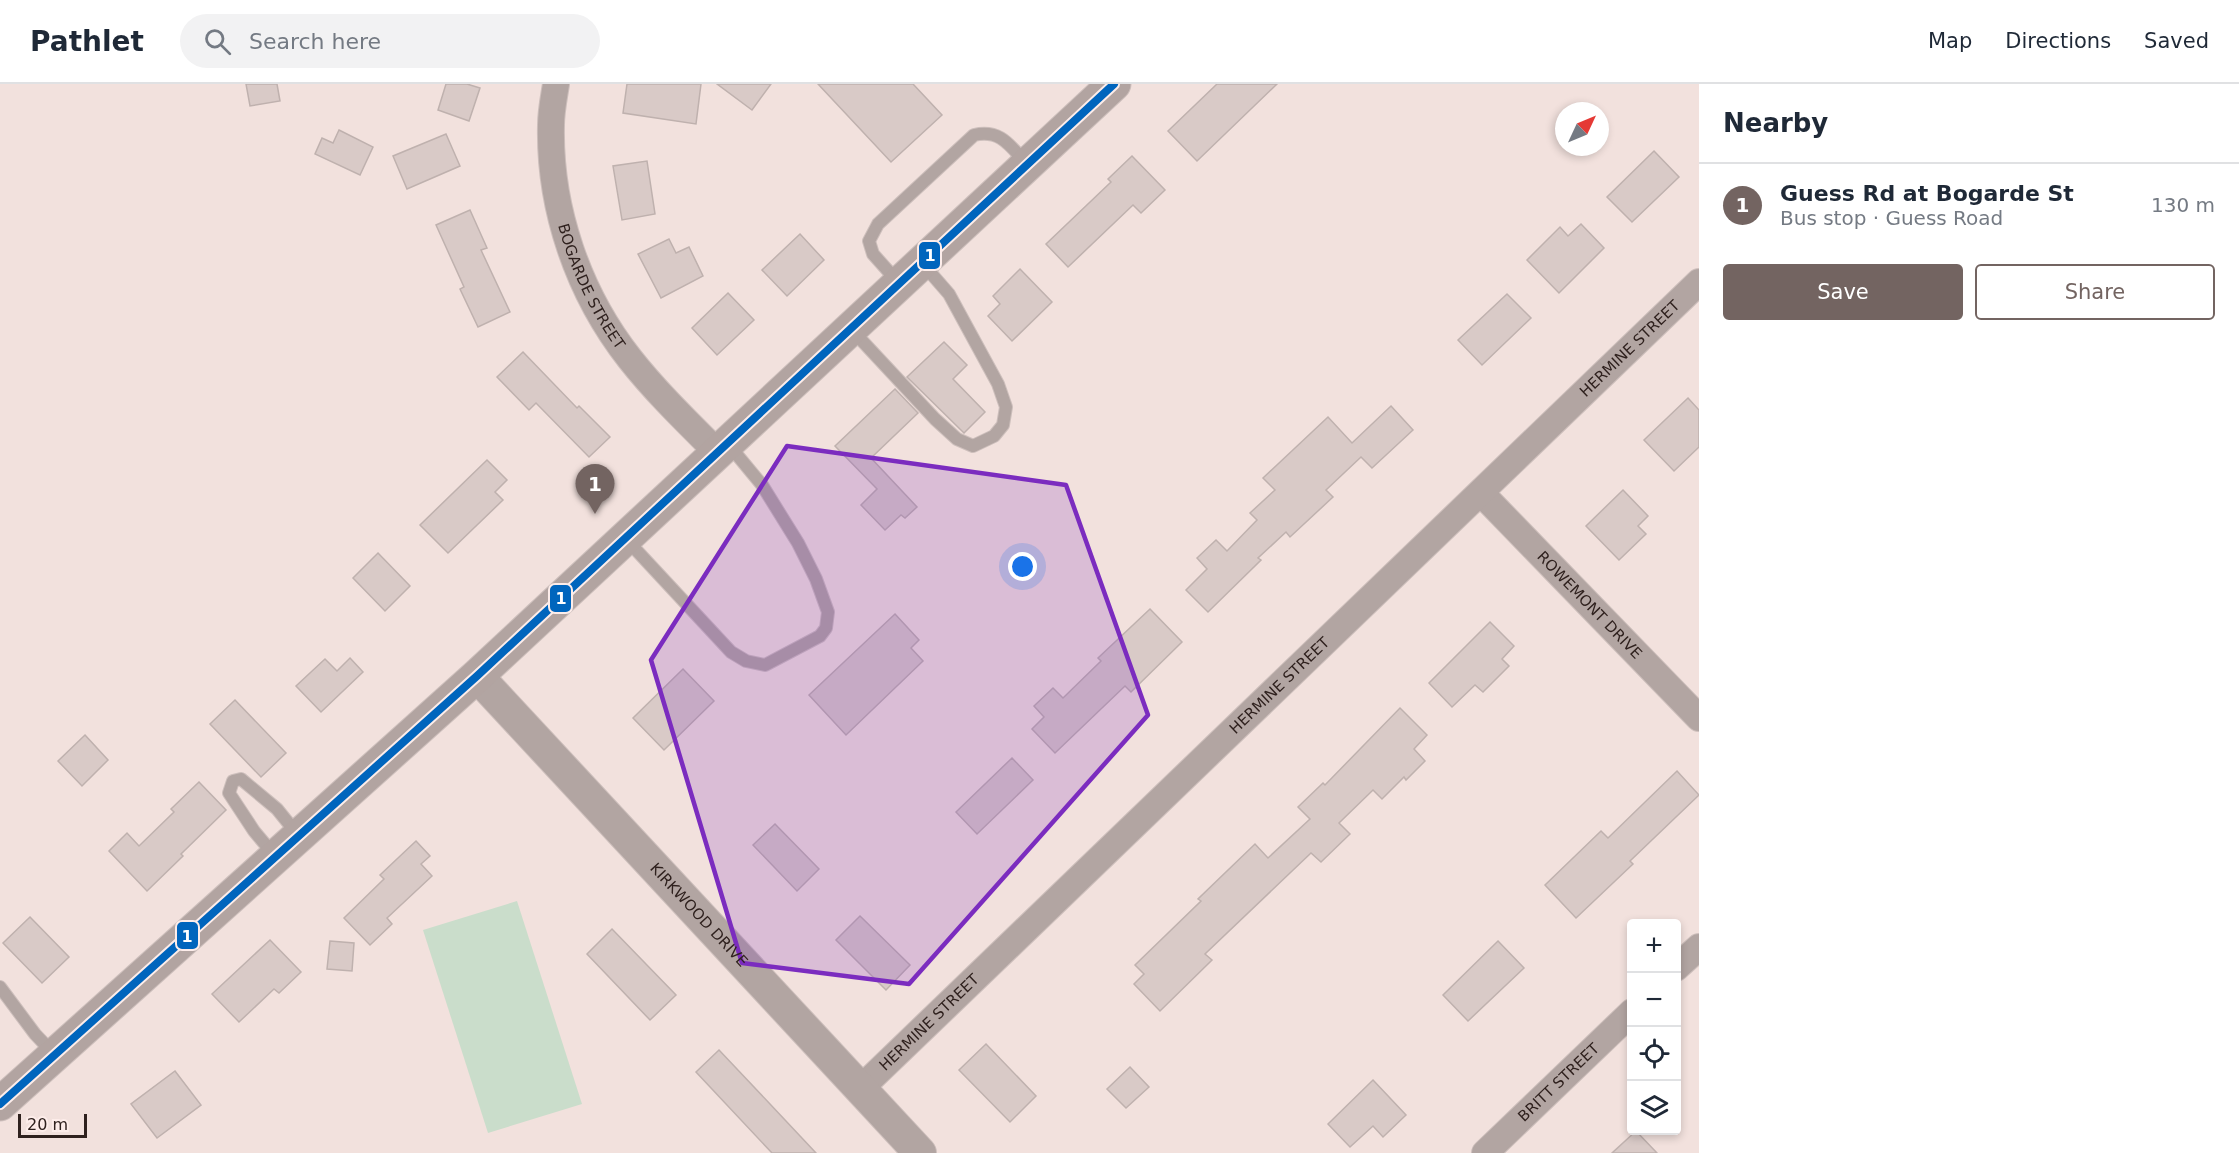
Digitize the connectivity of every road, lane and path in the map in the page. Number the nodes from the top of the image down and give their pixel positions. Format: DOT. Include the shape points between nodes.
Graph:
graph roads {
  1 [pos="556,84"];
  2 [pos="1114,84"];
  3 [pos="1027,164"];
  4 [pos="910,273"];
  5 [pos="1699,282"];
  6 [pos="851,328"];
  7 [pos="722,448"];
  8 [pos="1481,493"];
  9 [pos="624,538"];
  10 [pos="477,676"];
  11 [pos="1699,718"];
  12 [pos="287,847"];
  13 [pos="1699,946"];
  14 [pos="1681,964"];
  15 [pos="0,987"];
  16 [pos="1627,1017"];
  17 [pos="55,1055"];
  18 [pos="860,1089"];
  19 [pos="0,1104"];
  20 [pos="920,1153"];
  21 [pos="1485,1153"];
  1 -- 7 [label="street, BOGARDE STREET" via="550,123 552,167 560,212 583,281 629,358 668,403"];
  2 -- 3 [label="main road"];
  3 -- 4 [label="main road"];
  3 -- 4 [label="lane" via="1002,137 986,132 974,135 878,224 869,241 873,254"];
  4 -- 6 [label="main road"];
  4 -- 6 [label="lane" via="949,294 998,384 1006,407 1003,425 994,436 973,446 957,439"];
  5 -- 8 [label="street, HERMINE STREET"];
  6 -- 7 [label="main road"];
  7 -- 9 [label="main road"];
  7 -- 9 [label="lane" via="762,485 798,543 828,612 826,628 820,636 765,665 746,661 731,652"];
  8 -- 11 [label="street, ROWEMONT DRIVE"];
  8 -- 18 [label="street, HERMINE STREET"];
  9 -- 10 [label="main road"];
  10 -- 12 [label="main road"];
  10 -- 18 [label="street, KIRKWOOD DRIVE"];
  12 -- 12 [label="lane" via="277,809 241,778 232,781 229,793 254,831"];
  12 -- 17 [label="main road"];
  13 -- 14 [label="street"];
  15 -- 17 [label="lane"];
  16 -- 21 [label="street, BRITT STREET"];
  17 -- 19 [label="main road"];
  18 -- 20 [label="street, KIRKWOOD DRIVE"];
}
